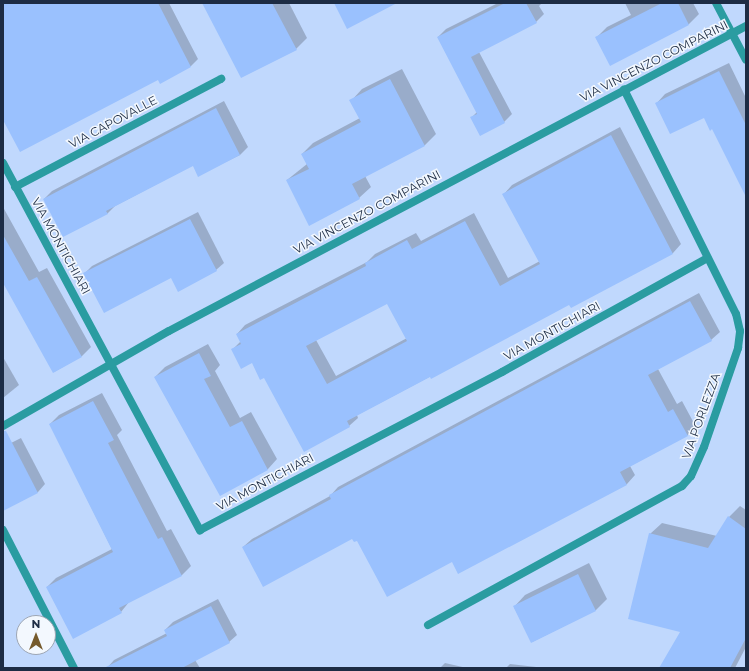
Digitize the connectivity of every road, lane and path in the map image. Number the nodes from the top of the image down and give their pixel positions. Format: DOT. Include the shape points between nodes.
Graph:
graph roads {
  1 [pos="716,3"];
  2 [pos="746,26"];
  3 [pos="732,33"];
  4 [pos="746,60"];
  5 [pos="221,79"];
  6 [pos="624,89"];
  7 [pos="3,163"];
  8 [pos="15,187"];
  9 [pos="708,258"];
  10 [pos="112,364"];
  11 [pos="3,426"];
  12 [pos="3,530"];
  13 [pos="428,625"];
  14 [pos="74,668"];
  1 -- 3 [label="street"];
  2 -- 3 [label="street, VIA VINCENZO COMPARINI"];
  3 -- 4 [label="street"];
  3 -- 6 [label="street, VIA VINCENZO COMPARINI"];
  5 -- 8 [label="street, VIA CAPOVALLE"];
  6 -- 9 [label="street, VIA PORLEZZA"];
  6 -- 10 [label="street, VIA VINCENZO COMPARINI"];
  7 -- 8 [label="street, VIA MONTICHIARI"];
  8 -- 10 [label="street, VIA MONTICHIARI"];
  9 -- 10 [label="street, VIA MONTICHIARI" via="502,372 200,530"];
  9 -- 13 [label="street, VIA PORLEZZA" via="736,314 740,331 738,348 704,447 691,476 682,486"];
  10 -- 11 [label="street, VIA VINCENZO COMPARINI"];
  12 -- 14 [label="street"];
}
